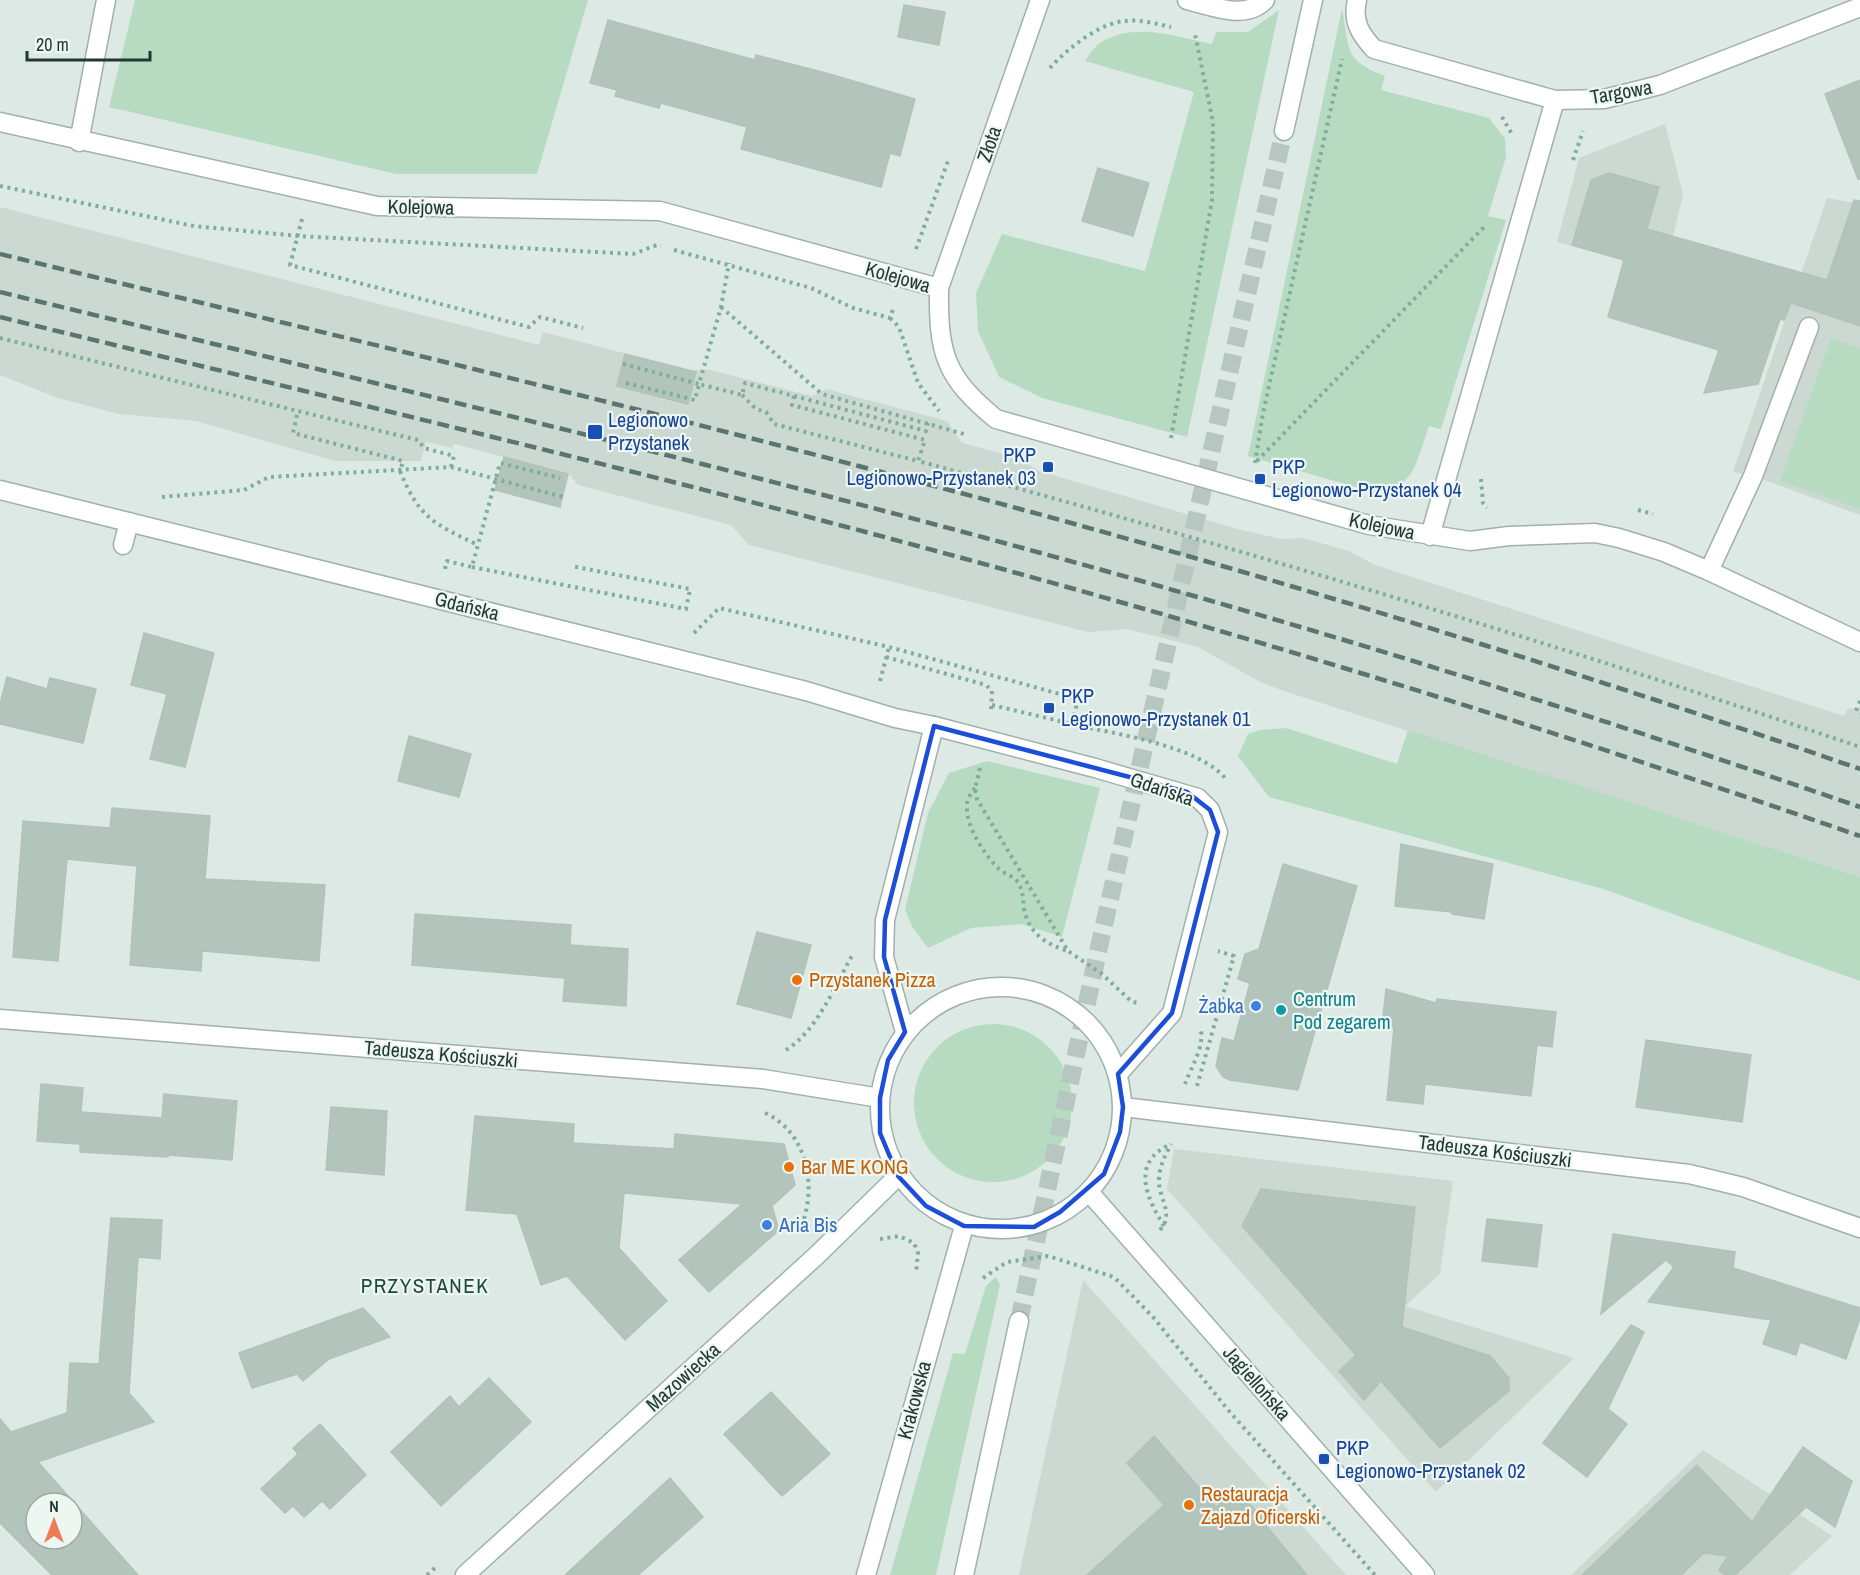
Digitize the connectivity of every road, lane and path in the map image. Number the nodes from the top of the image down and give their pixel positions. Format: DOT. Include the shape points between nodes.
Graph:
graph roads {
  1 [pos="106,0"];
  2 [pos="1040,0"];
  3 [pos="1264,0"];
  4 [pos="1313,0"];
  5 [pos="1357,0"];
  6 [pos="1194,2"];
  7 [pos="1860,7"];
  8 [pos="1174,28"];
  9 [pos="1184,30"];
  10 [pos="1194,33"];
  11 [pos="1368,42"];
  12 [pos="1043,76"];
  13 [pos="1555,100"];
  14 [pos="1498,112"];
  15 [pos="0,122"];
  16 [pos="1588,123"];
  17 [pos="1284,131"];
  18 [pos="79,142"];
  19 [pos="1513,142"];
  20 [pos="1570,167"];
  21 [pos="0,186"];
  22 [pos="1494,217"];
  23 [pos="924,227"];
  24 [pos="298,236"];
  25 [pos="916,249"];
  26 [pos="731,258"];
  27 [pos="729,265"];
  28 [pos="939,288"];
  29 [pos="896,301"];
  30 [pos="721,307"];
  31 [pos="890,318"];
  32 [pos="1809,327"];
  33 [pos="583,328"];
  34 [pos="0,338"];
  35 [pos="623,364"];
  36 [pos="626,383"];
  37 [pos="699,384"];
  38 [pos="742,395"];
  39 [pos="794,396"];
  40 [pos="298,411"];
  41 [pos="942,413"];
  42 [pos="928,423"];
  43 [pos="967,434"];
  44 [pos="1162,438"];
  45 [pos="1171,441"];
  46 [pos="1181,444"];
  47 [pos="1244,460"];
  48 [pos="918,461"];
  49 [pos="1255,463"];
  50 [pos="451,467"];
  51 [pos="1266,467"];
  52 [pos="400,471"];
  53 [pos="1481,476"];
  54 [pos="495,478"];
  55 [pos="560,478"];
  56 [pos="1413,481"];
  57 [pos="0,490"];
  58 [pos="563,497"];
  59 [pos="1387,498"];
  60 [pos="1636,509"];
  61 [pos="1494,510"];
  62 [pos="1657,516"];
  63 [pos="129,522"];
  64 [pos="1430,536"];
  65 [pos="479,538"];
  66 [pos="123,544"];
  67 [pos="478,545"];
  68 [pos="571,566"];
  69 [pos="472,567"];
  70 [pos="1709,571"];
  71 [pos="690,637"];
  72 [pos="1860,642"];
  73 [pos="889,647"];
  74 [pos="886,657"];
  75 [pos="879,685"];
  76 [pos="1860,700"];
  77 [pos="992,705"];
  78 [pos="992,711"];
  79 [pos="1860,712"];
  80 [pos="1072,723"];
  81 [pos="934,726"];
  82 [pos="1860,747"];
  83 [pos="979,769"];
  84 [pos="1229,783"];
  85 [pos="976,786"];
  86 [pos="1218,940"];
  87 [pos="855,951"];
  88 [pos="1068,951"];
  89 [pos="1142,1004"];
  90 [pos="0,1019"];
  91 [pos="1201,1028"];
  92 [pos="905,1032"];
  93 [pos="779,1055"];
  94 [pos="1118,1074"];
  95 [pos="1184,1085"];
  96 [pos="1204,1092"];
  97 [pos="880,1098"];
  98 [pos="1123,1107"];
  99 [pos="758,1109"];
  100 [pos="1173,1138"];
  101 [pos="1170,1144"];
  102 [pos="1178,1144"];
  103 [pos="898,1176"];
  104 [pos="1089,1192"];
  105 [pos="964,1226"];
  106 [pos="1860,1228"];
  107 [pos="799,1232"];
  108 [pos="876,1240"];
  109 [pos="914,1280"];
  110 [pos="979,1289"];
  111 [pos="1019,1321"];
  112 [pos="444,1559"];
  113 [pos="427,1575"];
  114 [pos="465,1575"];
  115 [pos="866,1575"];
  116 [pos="964,1575"];
  117 [pos="1375,1575"];
  118 [pos="1425,1575"];
  1 -- 18 [label="street"];
  2 -- 28 [label="street, Złota"];
  3 -- 6 [label="street" via="1257,8 1244,12"];
  4 -- 17 [label="street"];
  5 -- 11 [label="street" via="1356,23"];
  6 -- 10 [label="path"];
  7 -- 13 [label="street, Targowa" via="1660,85 1604,99"];
  8 -- 12 [label="path" via="1124,21 1085,37 1061,55"];
  9 -- 10 [label="path"];
  10 -- 45 [label="path" via="1213,122 1212,200"];
  11 -- 13 [label="street, Targowa"];
  11 -- 49 [label="path" via="1343,57 1275,355"];
  13 -- 64 [label="street"];
  14 -- 19 [label="path" via="1512,132"];
  15 -- 18 [label="street, Kolejowa"];
  16 -- 20 [label="path"];
  18 -- 28 [label="street, Kolejowa" via="377,206 660,211"];
  21 -- 24 [label="path" via="194,226"];
  22 -- 49 [label="path"];
  23 -- 25 [label="path"];
  24 -- 27 [label="path" via="633,254 657,245"];
  24 -- 33 [label="path" via="290,265 529,327 540,317"];
  26 -- 27 [label="path"];
  27 -- 30 [label="path"];
  27 -- 31 [label="path" via="812,288 853,308"];
  28 -- 64 [label="street, Kolejowa" via="938,325 946,362 968,396 996,419 1369,525"];
  29 -- 31 [label="path"];
  30 -- 37 [label="path"];
  30 -- 42 [label="path" via="822,394"];
  31 -- 41 [label="path" via="899,327 918,383"];
  32 -- 70 [label="street" via="1753,476"];
  34 -- 40 [label="path"];
  35 -- 37 [label="path"];
  36 -- 37 [label="path" via="695,400"];
  37 -- 38 [label="path"];
  38 -- 39 [label="path" via="746,383"];
  38 -- 48 [label="path" via="756,409 766,412 774,424"];
  39 -- 42 [label="path" via="926,431"];
  39 -- 48 [label="path" via="792,405 925,440"];
  40 -- 50 [label="path" via="418,440 424,448 454,456"];
  40 -- 52 [label="path" via="293,432 403,460"];
  42 -- 43 [label="path"];
  44 -- 45 [label="path"];
  45 -- 46 [label="path"];
  47 -- 49 [label="path"];
  48 -- 82 [label="path" via="1423,605"];
  49 -- 51 [label="path"];
  50 -- 52 [label="path"];
  50 -- 54 [label="path"];
  52 -- 63 [label="path" via="269,477 244,490 138,499"];
  52 -- 67 [label="path" via="420,511 440,527"];
  53 -- 61 [label="path" via="1483,503"];
  54 -- 55 [label="path" via="500,463"];
  54 -- 58 [label="path"];
  54 -- 65 [label="path"];
  56 -- 59 [label="path" via="1408,488"];
  57 -- 63 [label="street, Gdańska"];
  60 -- 62 [label="path"];
  63 -- 66 [label="street"];
  63 -- 81 [label="street, Gdańska"];
  64 -- 70 [label="street, Kolejowa" via="1470,541 1595,533 1664,552"];
  68 -- 69 [label="path" via="690,589 686,609"];
  70 -- 72 [label="street, Kolejowa"];
  71 -- 73 [label="path" via="719,608"];
  73 -- 74 [label="path"];
  73 -- 80 [label="path" via="1078,699"];
  74 -- 75 [label="path"];
  74 -- 77 [label="path" via="986,685 992,691"];
  76 -- 79 [label="path" via="1856,711"];
  77 -- 78 [label="path"];
  77 -- 80 [label="path"];
  80 -- 84 [label="path" via="1182,752 1215,766"];
  81 -- 92 [label="street" via="885,920 884,957"];
  81 -- 94 [label="street, Gdańska" via="1186,792 1210,810 1218,832 1172,1013"];
  83 -- 85 [label="path"];
  85 -- 88 [label="path" via="977,799"];
  85 -- 88 [label="path" via="967,803 969,820 987,856 1016,879 1033,930 1050,945"];
  86 -- 96 [label="path" via="1215,950 1234,956 1197,1088"];
  87 -- 93 [label="path" via="804,1034"];
  88 -- 89 [label="path" via="1102,974 1132,1002"];
  90 -- 97 [label="street, Tadeusza Kościuszki" via="763,1079"];
  91 -- 95 [label="path" via="1196,1060"];
  92 -- 94 [label="street" via="925,1012 946,999 997,987 1027,990 1070,1008 1092,1028"];
  92 -- 97 [label="street" via="888,1060"];
  94 -- 98 [label="street"];
  97 -- 103 [label="street" via="880,1133"];
  98 -- 104 [label="street" via="1116,1150"];
  98 -- 106 [label="street, Tadeusza Kościuszki" via="1689,1174 1743,1187"];
  99 -- 107 [label="path" via="780,1121 800,1148 810,1187"];
  100 -- 101 [label="path"];
  101 -- 101 [label="path" via="1156,1151 1148,1161 1146,1173 1149,1202 1164,1226 1167,1214 1159,1183 1160,1168"];
  101 -- 102 [label="path"];
  103 -- 105 [label="street" via="926,1206"];
  103 -- 114 [label="street, Mazowiecka" via="816,1256"];
  104 -- 105 [label="street" via="1034,1227"];
  104 -- 118 [label="street, Jagiellońska"];
  105 -- 115 [label="street, Krakowska"];
  108 -- 109 [label="path" via="899,1236 914,1243 918,1265"];
  110 -- 117 [label="path" via="989,1272 1007,1262 1048,1256 1114,1277"];
  111 -- 116 [label="street"];
  112 -- 113 [label="path"];
}
